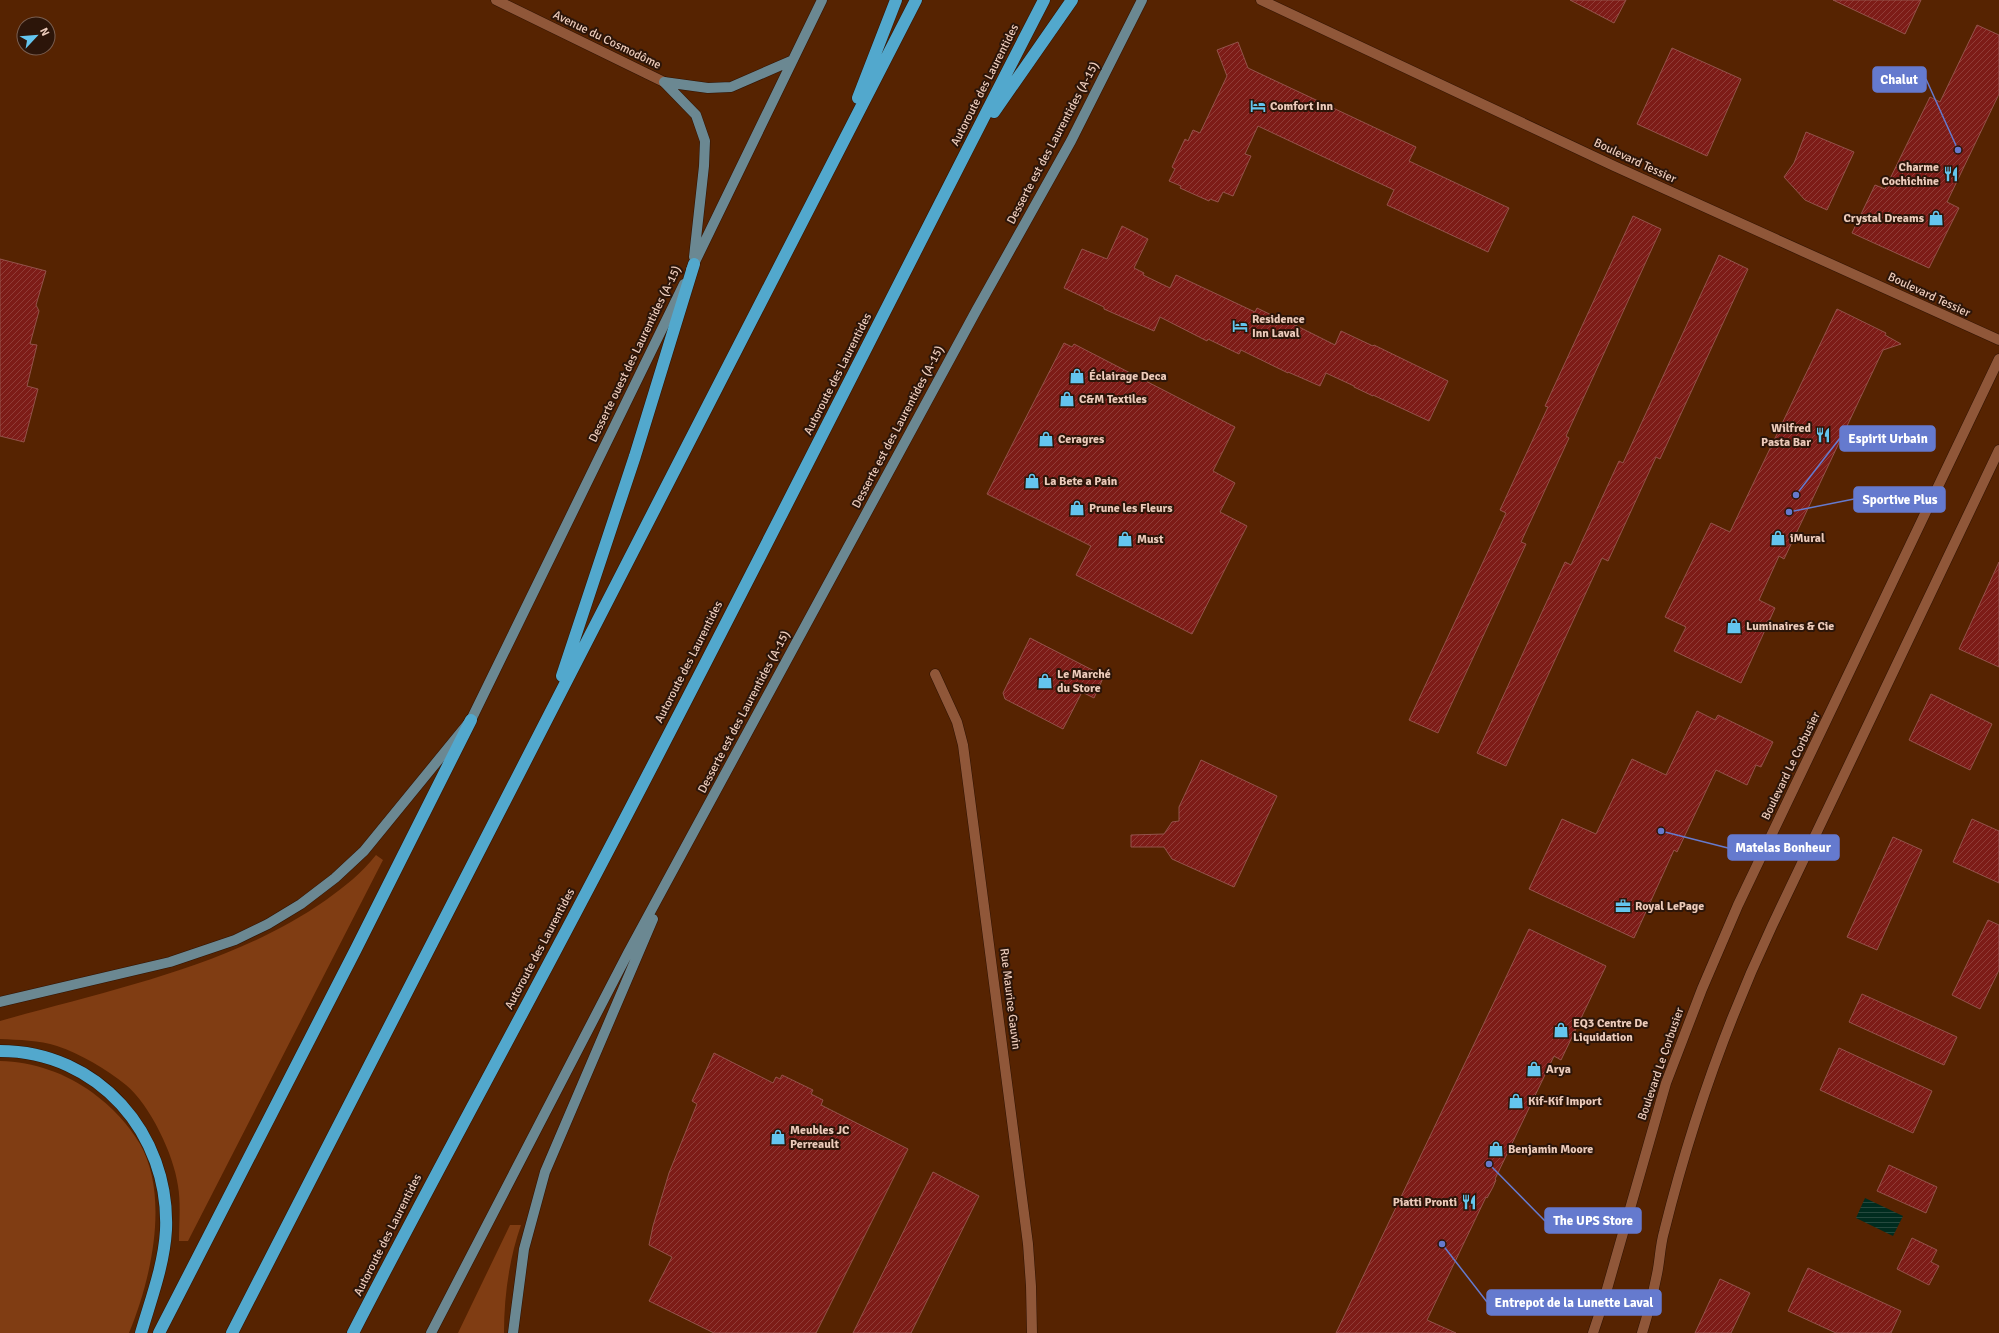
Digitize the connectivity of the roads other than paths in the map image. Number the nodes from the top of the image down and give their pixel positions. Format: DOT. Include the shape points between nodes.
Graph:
graph roads {
  1 [pos="496,0"];
  2 [pos="822,0"];
  3 [pos="896,0"];
  4 [pos="916,0"];
  5 [pos="1044,0"];
  6 [pos="1072,0"];
  7 [pos="1261,0"];
  8 [pos="1142,1"];
  9 [pos="793,60"];
  10 [pos="664,82"];
  11 [pos="970,146"];
  12 [pos="836,157"];
  13 [pos="694,264"];
  14 [pos="1999,340"];
  15 [pos="1999,360"];
  16 [pos="1999,450"];
  17 [pos="935,674"];
  18 [pos="549,715"];
  19 [pos="471,720"];
  20 [pos="676,866"];
  21 [pos="0,1002"];
  22 [pos="0,1051"];
  23 [pos="141,1333"];
  24 [pos="159,1333"];
  25 [pos="232,1333"];
  26 [pos="353,1333"];
  27 [pos="431,1333"];
  28 [pos="513,1333"];
  29 [pos="1032,1333"];
  30 [pos="1593,1333"];
  31 [pos="1642,1333"];
  1 -- 10 [label="street, Avenue du Cosmodôme"];
  2 -- 9 [label="main road, Desserte ouest des Laurentides (A-15)"];
  3 -- 12 [label="highway"];
  4 -- 12 [label="highway"];
  5 -- 11 [label="highway, Autoroute des Laurentides"];
  6 -- 11 [label="highway"];
  7 -- 14 [label="street, Boulevard Tessier" via="1614,166"];
  8 -- 20 [label="main road, Desserte est des Laurentides (A-15)" via="1071,141 972,318"];
  9 -- 10 [label="main road" via="731,87 708,88"];
  9 -- 13 [label="main road, Desserte ouest des Laurentides (A-15)"];
  10 -- 13 [label="main road" via="696,115 705,141"];
  11 -- 26 [label="highway, Autoroute des Laurentides" via="590,886"];
  12 -- 18 [label="highway"];
  13 -- 18 [label="highway" via="635,456"];
  13 -- 19 [label="main road, Desserte ouest des Laurentides (A-15)"];
  15 -- 30 [label="street, Boulevard Le Corbusier" via="1771,836 1702,989 1666,1083"];
  16 -- 31 [label="street" via="1738,1003 1686,1152 1663,1234 1658,1274"];
  17 -- 29 [label="street, Rue Maurice Gauvin" via="957,722 963,745 1028,1244"];
  18 -- 25 [label="highway"];
  19 -- 21 [label="main road, Desserte ouest des Laurentides (A-15)" via="364,851 335,878 285,914 235,940 200,953"];
  19 -- 24 [label="highway"];
  20 -- 27 [label="main road" via="628,953"];
  20 -- 28 [label="main road" via="545,1172 524,1249"];
  22 -- 23 [label="highway" via="24,1053 60,1062 94,1081 110,1092 134,1119 151,1149 164,1196 166,1230 162,1259"];
}
